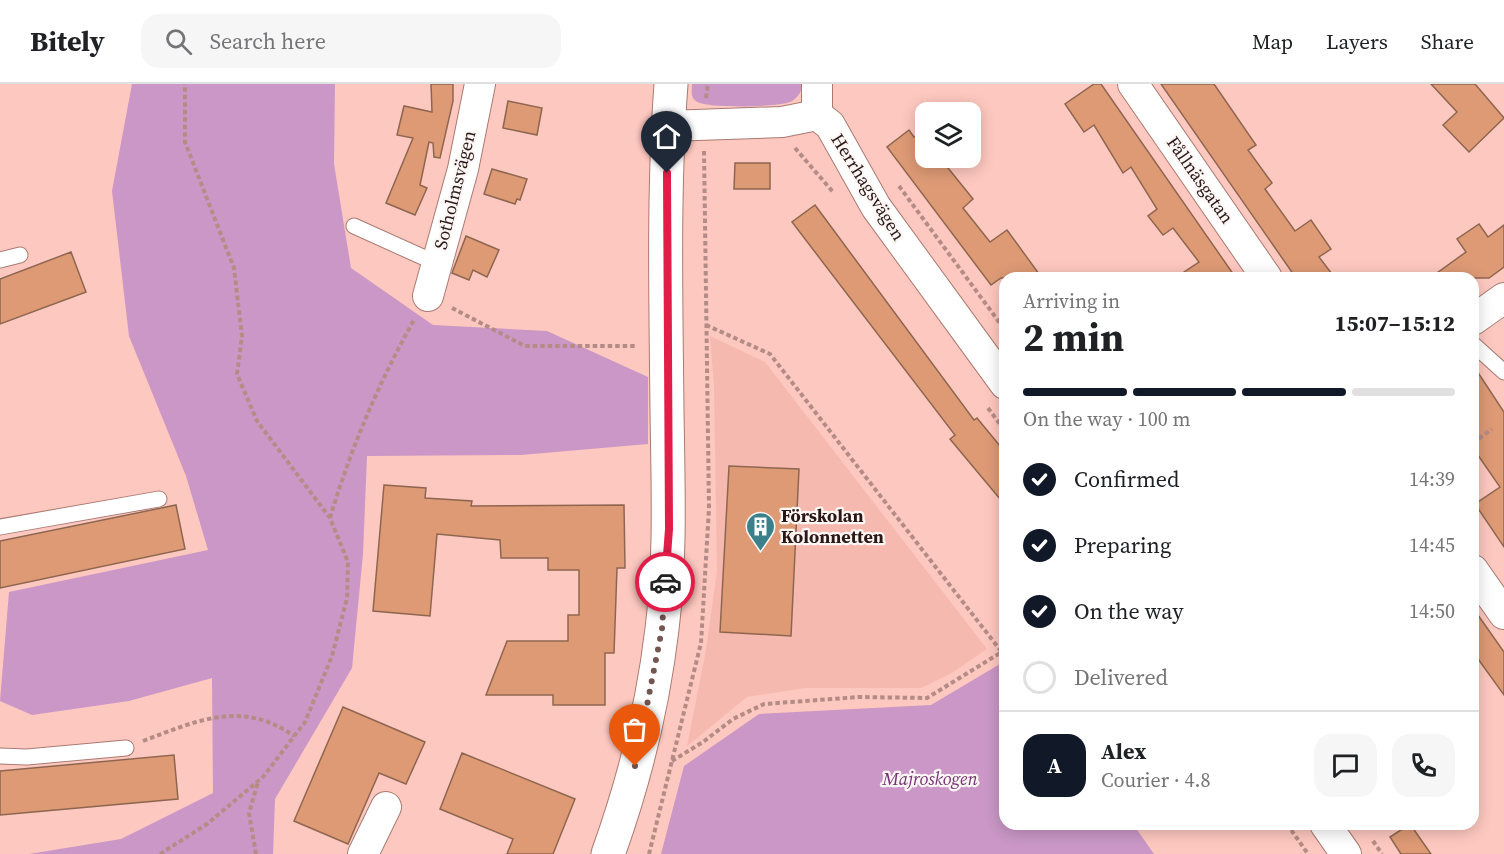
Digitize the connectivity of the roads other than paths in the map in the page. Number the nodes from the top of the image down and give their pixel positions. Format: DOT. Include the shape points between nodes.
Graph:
graph roads {
  1 [pos="480,84"];
  2 [pos="671,84"];
  3 [pos="817,84"];
  4 [pos="1133,84"];
  5 [pos="817,115"];
  6 [pos="668,126"];
  7 [pos="354,226"];
  8 [pos="20,255"];
  9 [pos="0,260"];
  10 [pos="436,263"];
  11 [pos="1264,272"];
  12 [pos="428,296"];
  13 [pos="1504,298"];
  14 [pos="1479,316"];
  15 [pos="1479,349"];
  16 [pos="1504,372"];
  17 [pos="993,392"];
  18 [pos="159,499"];
  19 [pos="0,527"];
  20 [pos="1479,579"];
  21 [pos="1504,614"];
  22 [pos="126,748"];
  23 [pos="0,756"];
  24 [pos="386,807"];
  25 [pos="1329,830"];
  26 [pos="363,854"];
  27 [pos="609,854"];
  28 [pos="1346,854"];
  1 -- 10 [label="street, Sotholmsvägen" via="463,169"];
  2 -- 6 [label="street"];
  3 -- 5 [label="street"];
  4 -- 11 [label="street, Fållnäsgatan"];
  5 -- 6 [label="street" via="782,122"];
  5 -- 17 [label="street, Herrhagsvägen" via="830,125 876,207"];
  6 -- 27 [label="street" via="669,529 662,629 645,725"];
  7 -- 10 [label="lane"];
  8 -- 9 [label="lane"];
  10 -- 12 [label="street, Sotholmsvägen"];
  13 -- 14 [label="street"];
  15 -- 16 [label="lane"];
  18 -- 19 [label="lane"];
  20 -- 21 [label="street"];
  22 -- 23 [label="lane"];
  24 -- 26 [label="street"];
  25 -- 28 [label="street"];
}
